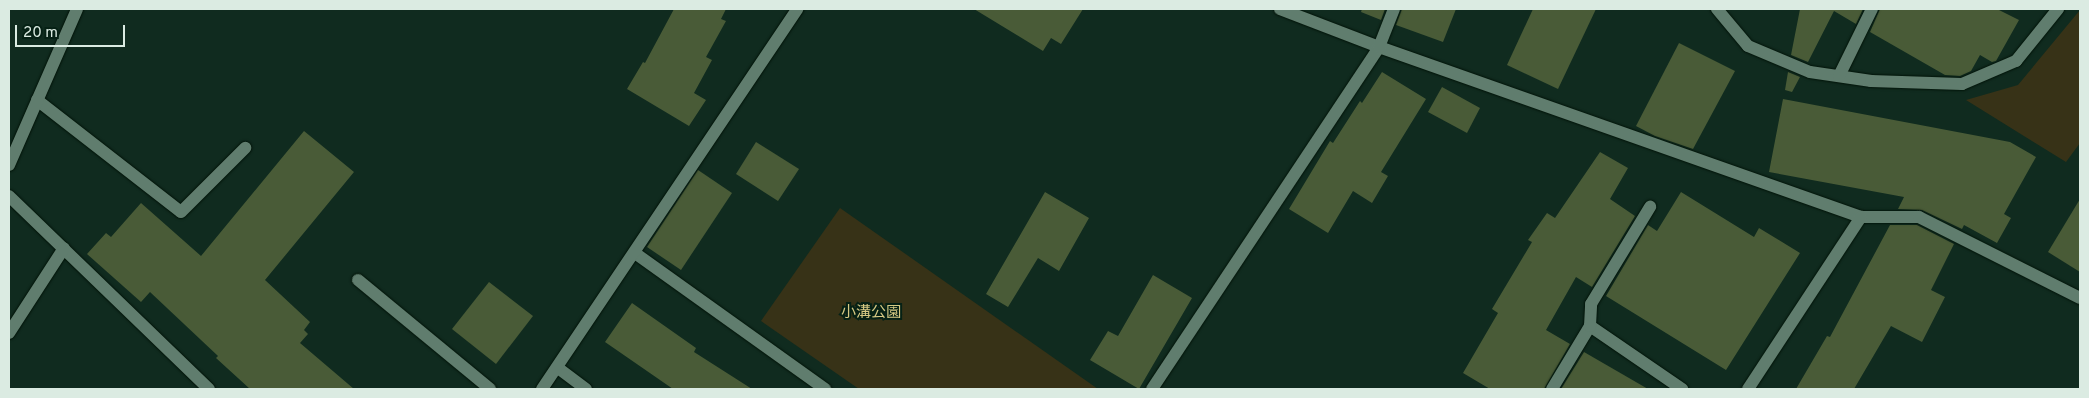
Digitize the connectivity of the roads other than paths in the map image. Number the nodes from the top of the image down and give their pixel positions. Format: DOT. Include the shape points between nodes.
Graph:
graph roads {
  1 [pos="77,9"];
  2 [pos="797,9"];
  3 [pos="1280,9"];
  4 [pos="1394,9"];
  5 [pos="1717,9"];
  6 [pos="1872,9"];
  7 [pos="2058,9"];
  8 [pos="1379,47"];
  9 [pos="1839,76"];
  10 [pos="37,100"];
  11 [pos="245,148"];
  12 [pos="9,165"];
  13 [pos="9,196"];
  14 [pos="1650,207"];
  15 [pos="1861,217"];
  16 [pos="64,248"];
  17 [pos="635,252"];
  18 [pos="358,280"];
  19 [pos="2080,298"];
  20 [pos="1590,326"];
  21 [pos="9,333"];
  22 [pos="558,368"];
  23 [pos="209,389"];
  24 [pos="490,389"];
  25 [pos="542,389"];
  26 [pos="586,389"];
  27 [pos="825,389"];
  28 [pos="1152,389"];
  29 [pos="1552,389"];
  30 [pos="1682,389"];
  31 [pos="1748,389"];
  1 -- 10 [label="street"];
  2 -- 17 [label="street"];
  3 -- 8 [label="street"];
  4 -- 8 [label="street"];
  5 -- 9 [label="street" via="1748,46 1810,72"];
  6 -- 9 [label="street"];
  7 -- 9 [label="street" via="2016,61 1962,84 1871,81"];
  8 -- 15 [label="street"];
  8 -- 28 [label="street"];
  10 -- 11 [label="street" via="181,212"];
  10 -- 12 [label="street"];
  13 -- 16 [label="street"];
  14 -- 20 [label="street" via="1591,304"];
  15 -- 19 [label="street" via="1919,217"];
  15 -- 31 [label="street"];
  16 -- 21 [label="street"];
  16 -- 23 [label="street"];
  17 -- 22 [label="street"];
  17 -- 27 [label="street"];
  18 -- 24 [label="street"];
  20 -- 29 [label="street"];
  20 -- 30 [label="street"];
  22 -- 25 [label="street"];
  22 -- 26 [label="street"];
}
